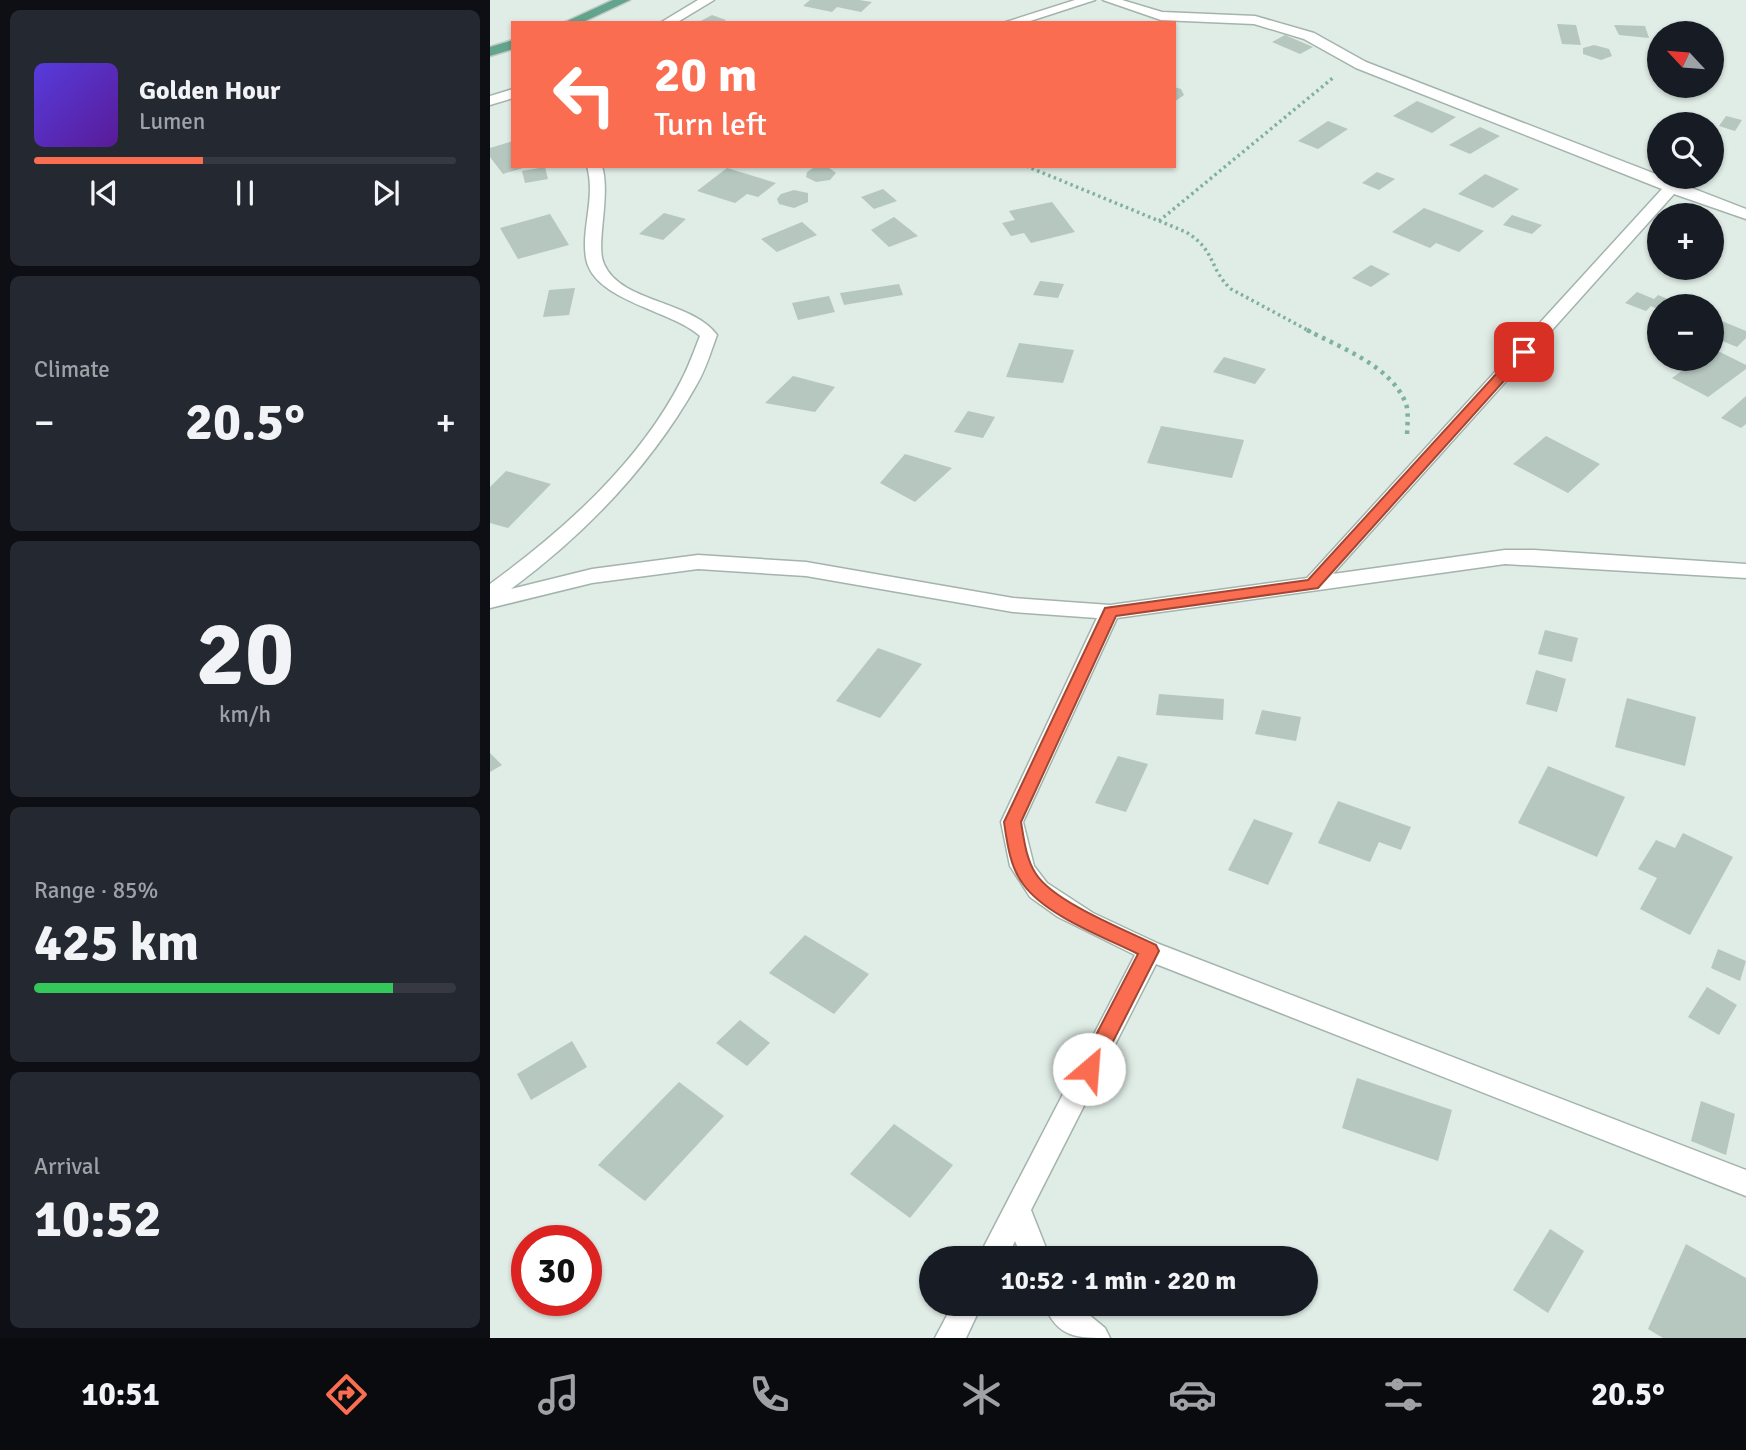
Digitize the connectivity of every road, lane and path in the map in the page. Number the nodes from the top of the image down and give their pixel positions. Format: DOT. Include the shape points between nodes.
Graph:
graph roads {
  1 [pos="624,0"];
  2 [pos="708,0"];
  3 [pos="1089,0"];
  4 [pos="1109,0"];
  5 [pos="574,21"];
  6 [pos="670,21"];
  7 [pos="1016,21"];
  8 [pos="511,45"];
  9 [pos="490,52"];
  10 [pos="1354,61"];
  11 [pos="511,94"];
  12 [pos="490,101"];
  13 [pos="595,168"];
  14 [pos="1031,168"];
  15 [pos="1647,177"];
  16 [pos="1670,189"];
  17 [pos="1677,189"];
  18 [pos="1746,214"];
  19 [pos="1159,221"];
  20 [pos="1393,495"];
  21 [pos="1746,571"];
  22 [pos="1312,585"];
  23 [pos="490,594"];
  24 [pos="490,601"];
  25 [pos="1110,612"];
  26 [pos="1150,951"];
  27 [pos="1746,1183"];
  28 [pos="1017,1210"];
  29 [pos="998,1246"];
  30 [pos="1031,1246"];
  31 [pos="962,1316"];
  32 [pos="1068,1316"];
  33 [pos="950,1338"];
  34 [pos="1095,1338"];
  1 -- 5 [label="main road"];
  2 -- 6 [label="street"];
  3 -- 7 [label="street"];
  4 -- 10 [label="street" via="1161,16 1255,20 1309,36"];
  8 -- 9 [label="main road"];
  10 -- 15 [label="street"];
  10 -- 19 [label="path"];
  11 -- 12 [label="street"];
  13 -- 23 [label="street" via="600,181 594,260 603,276 623,290 700,324 709,335 689,383 636,462 565,534"];
  14 -- 19 [label="path"];
  16 -- 20 [label="street"];
  17 -- 18 [label="street"];
  19 -- 20 [label="path" via="1203,243 1231,289 1371,364 1396,386 1407,406 1408,430"];
  20 -- 22 [label="street"];
  21 -- 22 [label="street" via="1534,557"];
  22 -- 25 [label="street"];
  24 -- 25 [label="street" via="592,576 698,562 806,569 1013,606"];
  25 -- 26 [label="street" via="1012,822 1029,880 1059,906"];
  26 -- 27 [label="street"];
  26 -- 28 [label="street"];
  28 -- 29 [label="street"];
  28 -- 30 [label="street"];
  31 -- 33 [label="street"];
  32 -- 34 [label="street"];
}
